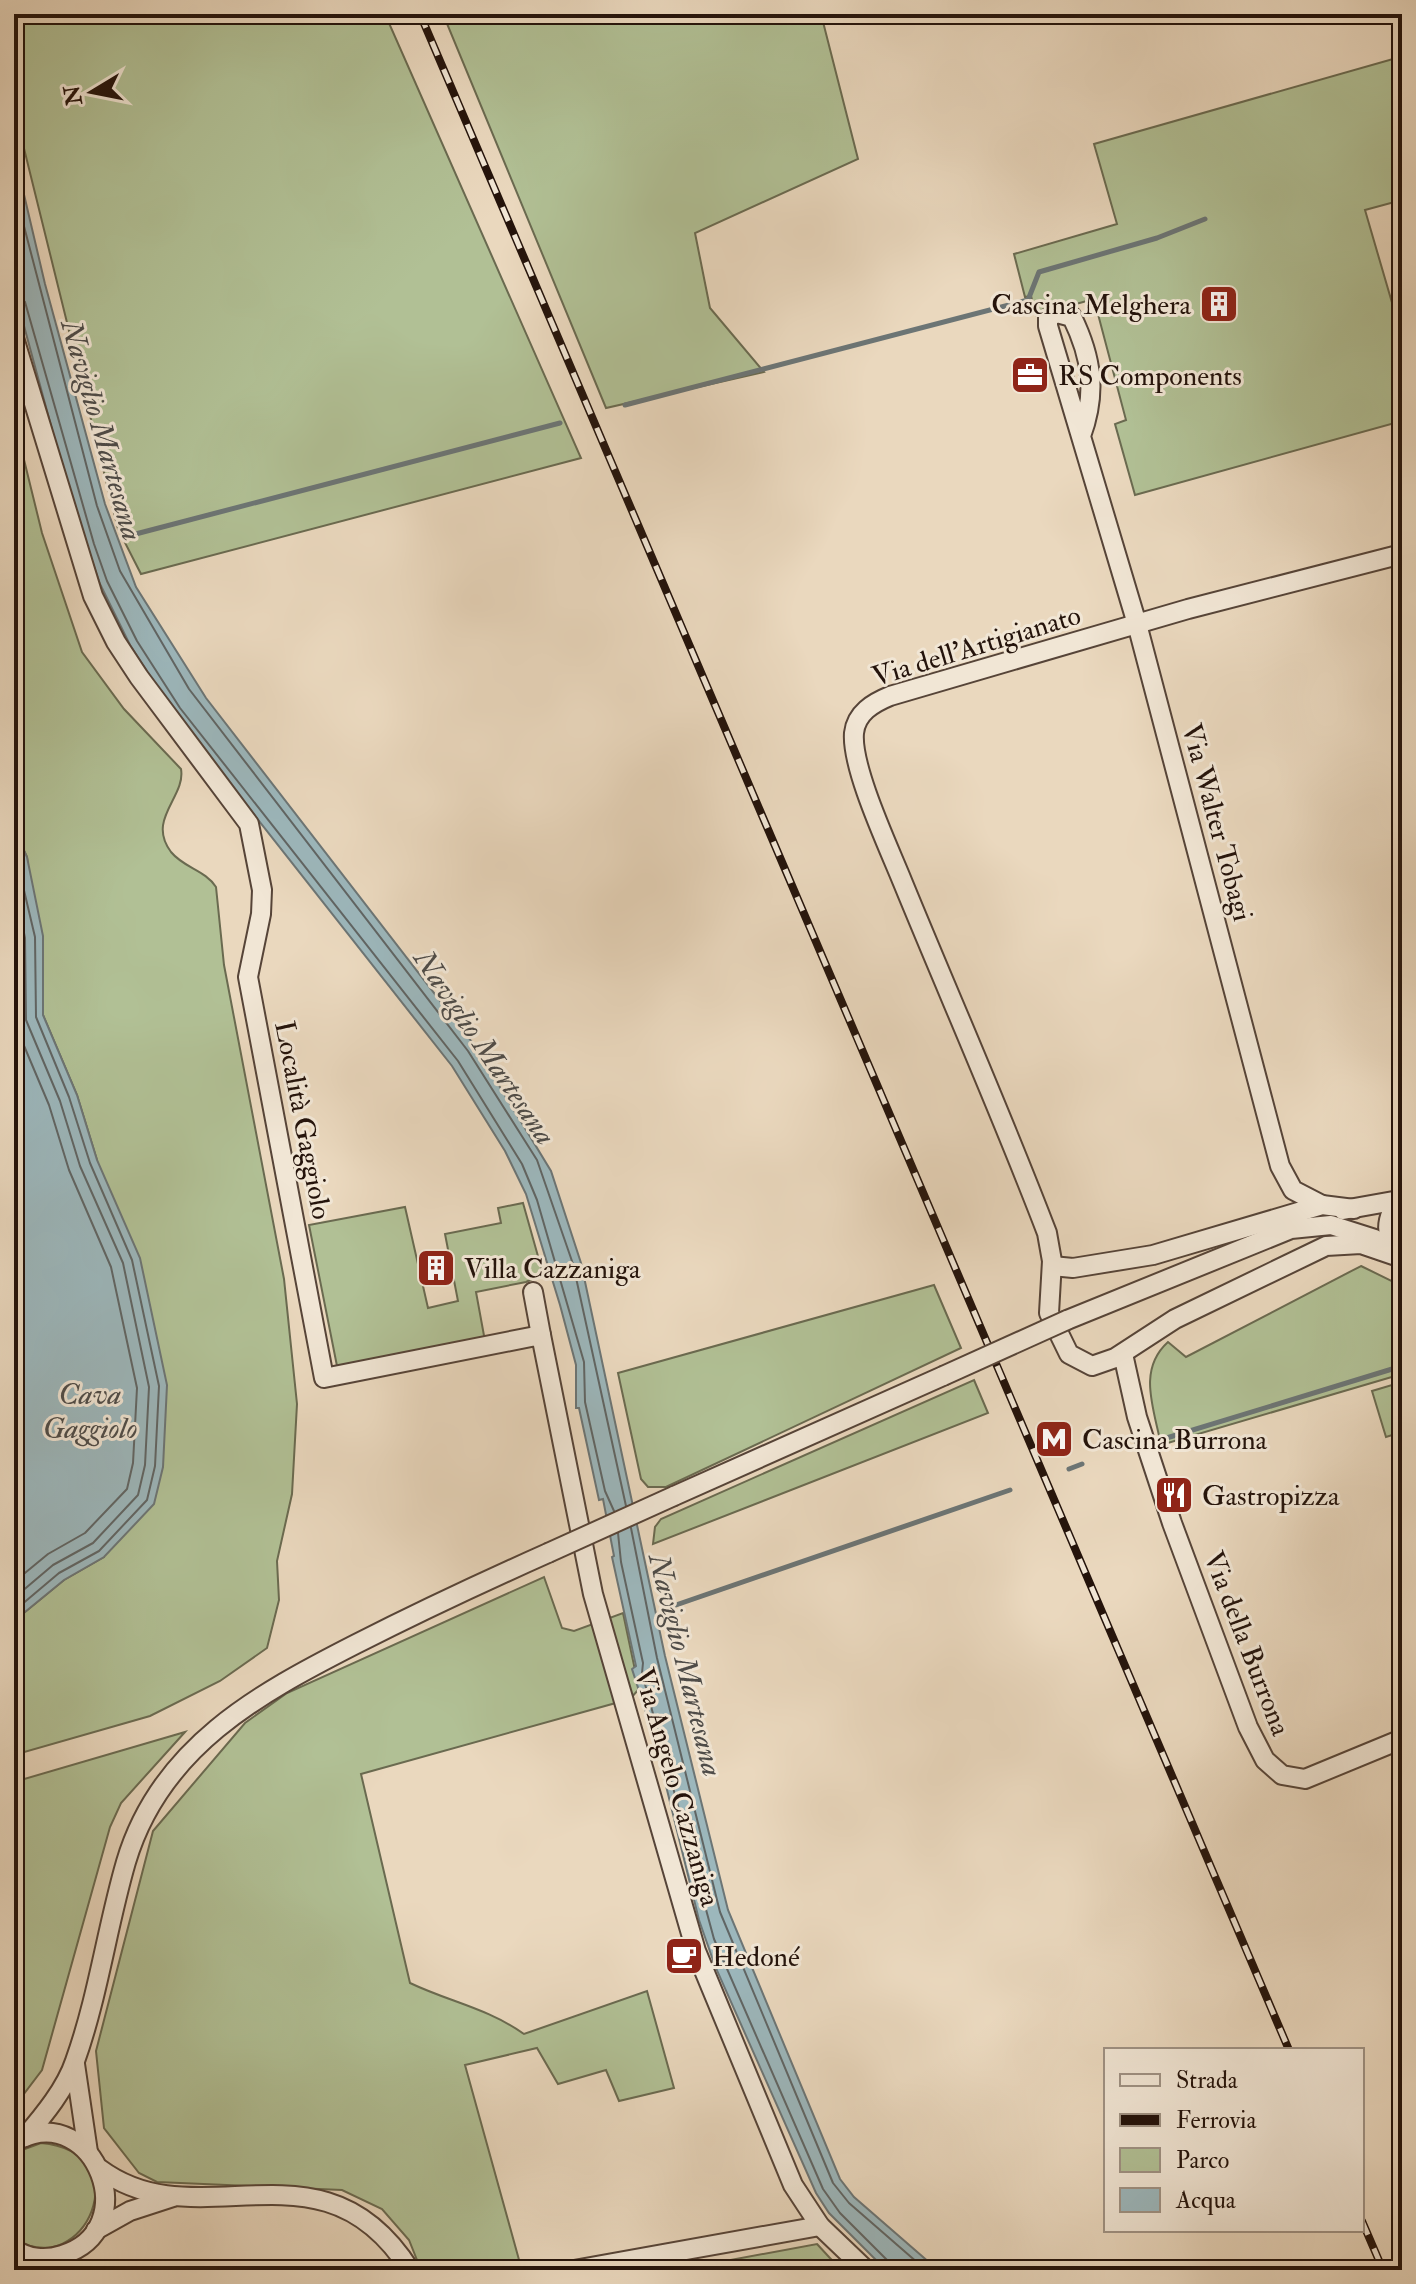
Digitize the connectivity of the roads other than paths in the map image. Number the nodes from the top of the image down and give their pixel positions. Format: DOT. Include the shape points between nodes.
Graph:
graph roads {
  1 [pos="14,338"];
  2 [pos="1081,436"];
  3 [pos="1402,554"];
  4 [pos="1137,624"];
  5 [pos="1401,1199"];
  6 [pos="1322,1205"];
  7 [pos="1354,1209"];
  8 [pos="1291,1229"];
  9 [pos="1398,1254"];
  10 [pos="1052,1266"];
  11 [pos="533,1292"];
  12 [pos="541,1335"];
  13 [pos="1123,1354"];
  14 [pos="1402,1739"];
  15 [pos="75,2063"];
  16 [pos="20,2140"];
  17 [pos="88,2152"];
  18 [pos="100,2169"];
  19 [pos="181,2195"];
  20 [pos="820,2226"];
  21 [pos="96,2230"];
  22 [pos="16,2252"];
  23 [pos="410,2270"];
  24 [pos="574,2270"];
  25 [pos="866,2270"];
  1 -- 12 [label="street, Località Gaggiolo" via="93,596 116,642 249,824 262,890 248,977 324,1378"];
  2 -- 2 [label="street, Via Walter Tobagi" via="1092,406 1091,378 1075,321 1057,313 1048,318 1048,326"];
  2 -- 4 [label="street, Via Walter Tobagi"];
  3 -- 4 [label="street, Via dell'Artigianato"];
  4 -- 6 [label="street, Via Walter Tobagi" via="1280,1166 1293,1190"];
  4 -- 10 [label="street, Via dell'Artigianato" via="885,698 864,712 854,733 879,822 1047,1233"];
  5 -- 7 [label="street"];
  5 -- 9 [label="street" via="1388,1223"];
  6 -- 7 [label="street"];
  6 -- 10 [label="street" via="1153,1255 1073,1268"];
  7 -- 8 [label="street" via="1325,1213"];
  8 -- 9 [label="street" via="1338,1226"];
  8 -- 15 [label="street, bridge" via="1067,1320 426,1608 272,1687 227,1717 151,1804 132,1844"];
  9 -- 13 [label="street" via="1361,1244 1326,1246 1175,1319"];
  10 -- 13 [label="street, Via dell'Artigianato" via="1048,1307 1069,1354 1092,1366"];
  11 -- 12 [label="street"];
  12 -- 20 [label="street, Via Angelo Cazzaniga" via="586,1563 696,1951 790,2178"];
  13 -- 14 [label="street, Via della Burrona" via="1137,1417 1185,1559 1253,1738 1276,1772 1310,1778"];
  15 -- 16 [label="street" via="45,2113"];
  15 -- 17 [label="street"];
  16 -- 17 [label="street" via="59,2136"];
  17 -- 18 [label="street"];
  18 -- 19 [label="street" via="127,2184"];
  18 -- 21 [label="street" via="106,2200"];
  19 -- 21 [label="street"];
  19 -- 23 [label="street" via="292,2195 330,2201 374,2226"];
  20 -- 24 [label="street"];
  20 -- 25 [label="street, Via Angelo Cazzaniga"];
  21 -- 22 [label="street" via="77,2248 54,2257"];
}
